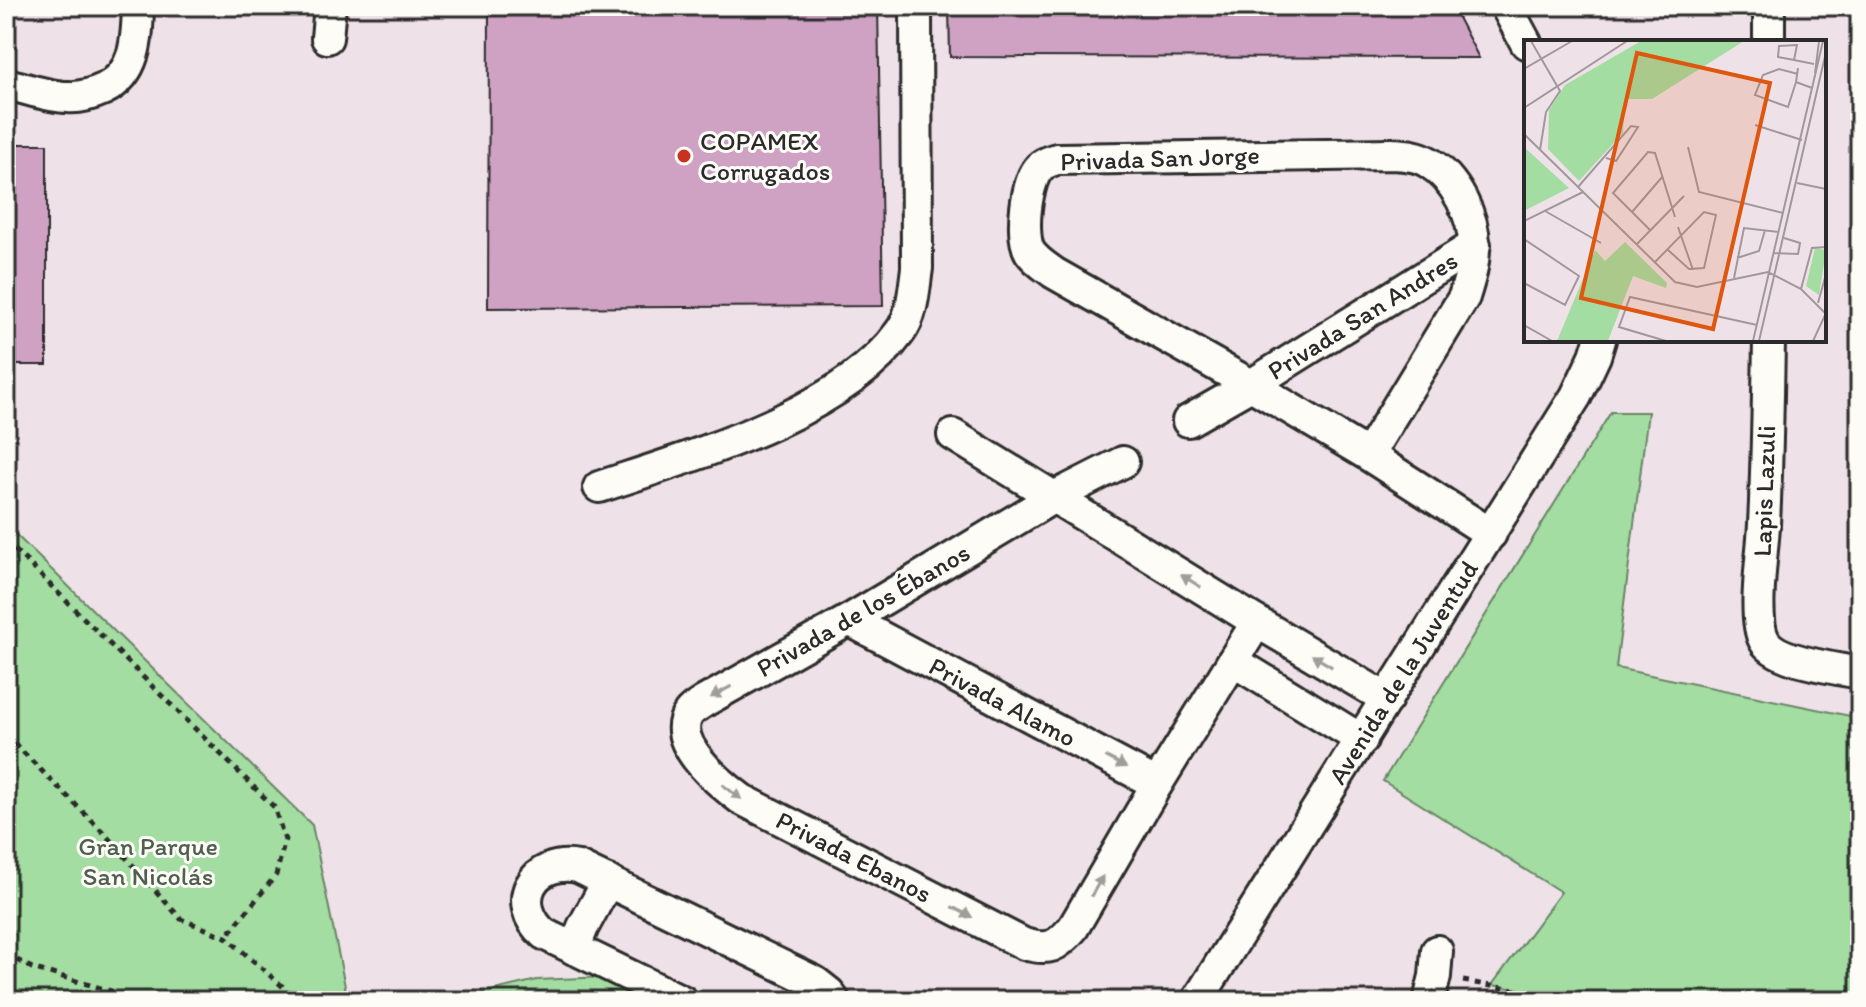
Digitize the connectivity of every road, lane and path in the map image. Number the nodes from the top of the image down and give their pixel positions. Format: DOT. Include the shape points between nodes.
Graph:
graph roads {
  1 [pos="138,6"];
  2 [pos="330,6"];
  3 [pos="916,6"];
  4 [pos="1506,6"];
  5 [pos="1769,6"];
  6 [pos="327,38"];
  7 [pos="1524,40"];
  8 [pos="1769,40"];
  9 [pos="6,84"];
  10 [pos="1475,245"];
  11 [pos="1599,342"];
  12 [pos="1769,342"];
  13 [pos="1251,385"];
  14 [pos="1188,421"];
  15 [pos="953,435"];
  16 [pos="1368,455"];
  17 [pos="1123,462"];
  18 [pos="599,487"];
  19 [pos="1054,497"];
  20 [pos="1491,534"];
  21 [pos="6,541"];
  22 [pos="849,620"];
  23 [pos="1257,622"];
  24 [pos="1233,661"];
  25 [pos="1860,673"];
  26 [pos="1387,699"];
  27 [pos="684,731"];
  28 [pos="6,735"];
  29 [pos="1362,740"];
  30 [pos="1157,784"];
  31 [pos="608,881"];
  32 [pos="226,937"];
  33 [pos="574,949"];
  34 [pos="6,954"];
  35 [pos="1434,976"];
  36 [pos="119,1001"];
  37 [pos="294,1001"];
  38 [pos="682,1001"];
  39 [pos="834,1001"];
  40 [pos="1197,1001"];
  41 [pos="1577,1001"];
  1 -- 9 [label="street" via="131,61 110,86 65,98"];
  2 -- 6 [label="street"];
  3 -- 18 [label="street" via="917,268 902,331 840,387 775,424"];
  4 -- 7 [label="street"];
  5 -- 8 [label="street"];
  10 -- 13 [label="street, Privada San Andres"];
  10 -- 13 [label="street, Privada San Jorge" via="1463,200 1441,171 1411,155 1057,159 1040,167 1033,175 1024,223 1030,251 1040,263"];
  10 -- 16 [label="street, Privada San Jorge" via="1464,297"];
  11 -- 20 [label="street, Avenida de la Juventud" via="1576,396"];
  12 -- 25 [label="street, Lapis Lazuli" via="1759,624 1774,651"];
  13 -- 14 [label="street"];
  13 -- 16 [label="street, Privada San Jorge"];
  15 -- 19 [label="street"];
  16 -- 20 [label="street, Privada San Jorge"];
  17 -- 19 [label="street, Privada de los Ébanos"];
  19 -- 22 [label="street, Privada de los Ébanos"];
  23 -- 19 [label="street, one-way"];
  20 -- 26 [label="street, Avenida de la Juventud"];
  21 -- 32 [label="path" via="274,807 285,840 276,875"];
  22 -- 27 [label="street, Privada de los Ébanos, one-way" via="690,711"];
  22 -- 30 [label="street, Privada Alamo, one-way"];
  23 -- 24 [label="street"];
  26 -- 23 [label="street, one-way"];
  24 -- 29 [label="street"];
  24 -- 30 [label="street"];
  26 -- 29 [label="street, Avenida de la Juventud"];
  27 -- 30 [label="street, Privada Ebanos, one-way" via="717,781 741,799 1037,948 1051,947 1073,928"];
  28 -- 32 [label="path" via="181,919"];
  29 -- 40 [label="street, Avenida de la Juventud"];
  31 -- 33 [label="street"];
  31 -- 33 [label="street" via="567,865 543,871 534,880 527,904 535,926"];
  31 -- 39 [label="street" via="815,982"];
  32 -- 37 [label="path"];
  33 -- 38 [label="street"];
  34 -- 36 [label="path" via="32,968 111,991"];
  35 -- 41 [label="path"];
}
